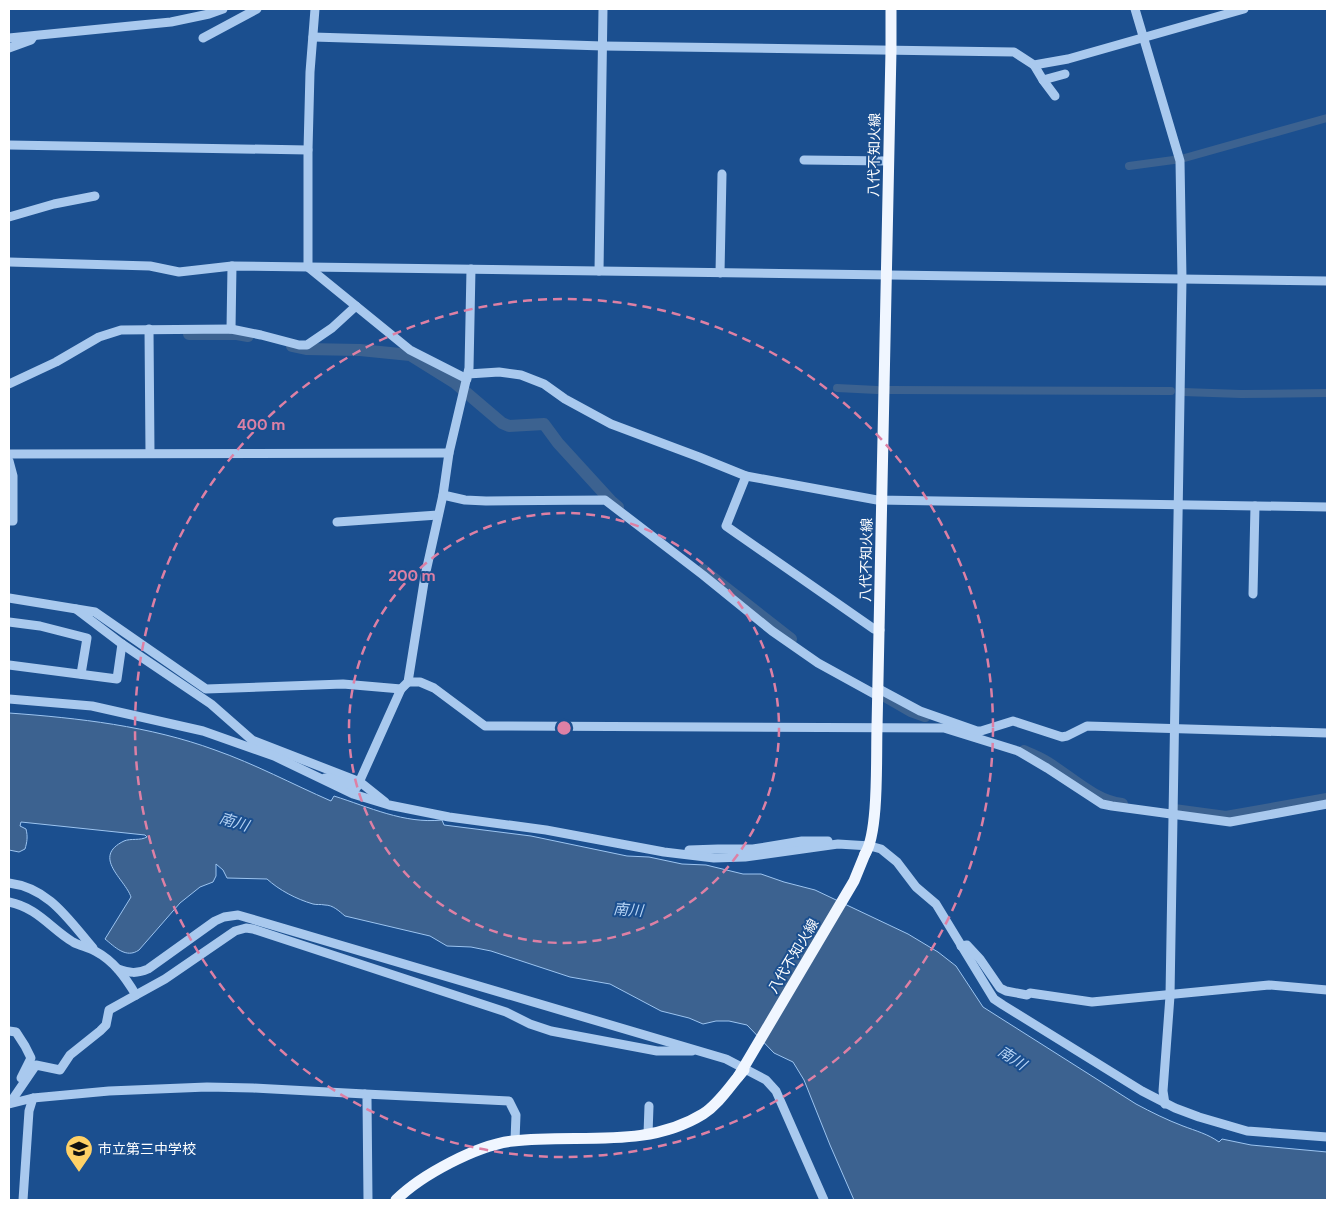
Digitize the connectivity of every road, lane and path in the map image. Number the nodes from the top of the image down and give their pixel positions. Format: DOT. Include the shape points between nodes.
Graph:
graph roads {
  1 [pos="223,9"];
  2 [pos="257,9"];
  3 [pos="315,9"];
  4 [pos="603,9"];
  5 [pos="891,9"];
  6 [pos="1135,9"];
  7 [pos="1244,9"];
  8 [pos="33,36"];
  9 [pos="313,37"];
  10 [pos="1143,37"];
  11 [pos="9,38"];
  12 [pos="203,38"];
  13 [pos="603,46"];
  14 [pos="9,48"];
  15 [pos="891,50"];
  16 [pos="1034,66"];
  17 [pos="1065,74"];
  18 [pos="1043,80"];
  19 [pos="1055,96"];
  20 [pos="9,145"];
  21 [pos="308,150"];
  22 [pos="804,160"];
  23 [pos="889,160"];
  24 [pos="722,174"];
  25 [pos="96,196"];
  26 [pos="9,217"];
  27 [pos="9,262"];
  28 [pos="232,266"];
  29 [pos="308,267"];
  30 [pos="471,269"];
  31 [pos="599,271"];
  32 [pos="720,273"];
  33 [pos="886,275"];
  34 [pos="1182,279"];
  35 [pos="1327,280"];
  36 [pos="356,306"];
  37 [pos="150,329"];
  38 [pos="231,329"];
  39 [pos="467,379"];
  40 [pos="9,384"];
  41 [pos="150,453"];
  42 [pos="449,453"];
  43 [pos="9,454"];
  44 [pos="9,461"];
  45 [pos="746,476"];
  46 [pos="11,479"];
  47 [pos="443,494"];
  48 [pos="11,498"];
  49 [pos="883,501"];
  50 [pos="1177,505"];
  51 [pos="1255,506"];
  52 [pos="1327,507"];
  53 [pos="438,515"];
  54 [pos="9,521"];
  55 [pos="337,522"];
  56 [pos="1253,594"];
  57 [pos="9,598"];
  58 [pos="74,608"];
  59 [pos="9,622"];
  60 [pos="880,630"];
  61 [pos="122,644"];
  62 [pos="9,665"];
  63 [pos="81,674"];
  64 [pos="405,686"];
  65 [pos="878,693"];
  66 [pos="9,699"];
  67 [pos="878,728"];
  68 [pos="1173,728"];
  69 [pos="1327,733"];
  70 [pos="319,778"];
  71 [pos="360,782"];
  72 [pos="1327,804"];
  73 [pos="389,805"];
  74 [pos="1172,811"];
  75 [pos="868,850"];
  76 [pos="9,883"];
  77 [pos="9,902"];
  78 [pos="961,946"];
  79 [pos="94,950"];
  80 [pos="118,969"];
  81 [pos="1327,990"];
  82 [pos="136,995"];
  83 [pos="1170,996"];
  84 [pos="9,1031"];
  85 [pos="699,1050"];
  86 [pos="741,1073"];
  87 [pos="23,1083"];
  88 [pos="1142,1091"];
  89 [pos="1164,1091"];
  90 [pos="365,1094"];
  91 [pos="33,1098"];
  92 [pos="10,1104"];
  93 [pos="1165,1104"];
  94 [pos="649,1106"];
  95 [pos="648,1134"];
  96 [pos="1327,1137"];
  97 [pos="515,1140"];
  98 [pos="23,1200"];
  99 [pos="368,1200"];
  100 [pos="396,1200"];
  101 [pos="824,1200"];
  1 -- 8 [label="street" via="171,22"];
  2 -- 12 [label="street"];
  3 -- 9 [label="street"];
  4 -- 13 [label="street"];
  5 -- 15 [label="main road, 八代不知火線"];
  6 -- 10 [label="street"];
  7 -- 10 [label="street"];
  8 -- 11 [label="street"];
  8 -- 14 [label="street" via="31,40"];
  9 -- 13 [label="street"];
  9 -- 21 [label="street"];
  10 -- 16 [label="street"];
  10 -- 34 [label="street" via="1180,161"];
  13 -- 15 [label="street"];
  13 -- 31 [label="street"];
  15 -- 16 [label="street" via="1014,52"];
  15 -- 23 [label="main road, 八代不知火線"];
  16 -- 18 [label="street"];
  17 -- 18 [label="street"];
  18 -- 19 [label="street"];
  20 -- 21 [label="street"];
  21 -- 29 [label="street"];
  22 -- 23 [label="street"];
  23 -- 33 [label="main road, 八代不知火線"];
  24 -- 32 [label="street"];
  25 -- 26 [label="street"];
  27 -- 28 [label="street" via="150,266 179,272"];
  28 -- 29 [label="street"];
  28 -- 38 [label="street"];
  29 -- 30 [label="street"];
  29 -- 36 [label="street"];
  30 -- 31 [label="street"];
  30 -- 39 [label="street"];
  31 -- 32 [label="street"];
  32 -- 33 [label="street"];
  33 -- 34 [label="street"];
  33 -- 49 [label="main road, 八代不知火線"];
  34 -- 35 [label="street"];
  34 -- 50 [label="street"];
  36 -- 38 [label="street" via="307,345"];
  36 -- 39 [label="street" via="410,350"];
  37 -- 38 [label="street"];
  37 -- 40 [label="street" via="107,333"];
  37 -- 41 [label="street"];
  39 -- 42 [label="street"];
  39 -- 45 [label="street" via="499,372 521,375 544,384 611,424"];
  41 -- 42 [label="street"];
  41 -- 43 [label="street"];
  42 -- 47 [label="street"];
  44 -- 46 [label="street"];
  45 -- 49 [label="street"];
  45 -- 60 [label="street" via="726,526"];
  46 -- 48 [label="street"];
  47 -- 53 [label="street"];
  47 -- 65 [label="street" via="486,502 605,500 772,631 818,663"];
  48 -- 54 [label="street" via="13,521"];
  49 -- 50 [label="street"];
  49 -- 60 [label="main road, 八代不知火線"];
  50 -- 51 [label="street"];
  50 -- 68 [label="street"];
  51 -- 52 [label="street"];
  51 -- 56 [label="street"];
  53 -- 55 [label="street"];
  53 -- 64 [label="street"];
  57 -- 58 [label="street"];
  58 -- 61 [label="street"];
  58 -- 64 [label="street" via="95,612 206,688 342,684"];
  59 -- 63 [label="street" via="87,638"];
  60 -- 65 [label="main road, 八代不知火線"];
  61 -- 63 [label="street" via="117,679"];
  61 -- 71 [label="street" via="211,704 252,740"];
  62 -- 63 [label="street"];
  64 -- 67 [label="street" via="420,682 434,688 485,726"];
  64 -- 71 [label="street"];
  65 -- 67 [label="main road, 八代不知火線"];
  65 -- 68 [label="street" via="977,731 1013,722 1062,737 1087,726"];
  66 -- 70 [label="street" via="92,706 203,731 274,756"];
  67 -- 74 [label="street" via="944,728 1018,751 1102,804"];
  67 -- 75 [label="main road, 八代不知火線" via="874,815"];
  68 -- 69 [label="street"];
  68 -- 74 [label="street"];
  70 -- 71 [label="street" via="330,778 357,787"];
  70 -- 73 [label="street" via="353,794"];
  71 -- 73 [label="street"];
  72 -- 74 [label="street" via="1230,822"];
  73 -- 75 [label="street" via="449,818 546,830 714,858 838,844"];
  74 -- 83 [label="street"];
  75 -- 78 [label="street" via="881,849 897,862 916,888 936,904"];
  75 -- 86 [label="main road, 八代不知火線, bridge" via="854,881"];
  76 -- 79 [label="street" via="33,889 53,902"];
  77 -- 79 [label="street" via="21,904 74,943"];
  78 -- 83 [label="street" via="967,945 980,959 1000,988 1014,994 1030,993 1092,1002"];
  78 -- 88 [label="street" via="994,999"];
  79 -- 80 [label="street"];
  80 -- 82 [label="street"];
  80 -- 85 [label="street" via="136,973 148,969 215,921 238,915"];
  81 -- 83 [label="street" via="1269,985"];
  82 -- 85 [label="street" via="235,931 246,928 506,1012 551,1031 657,1050"];
  82 -- 87 [label="street" via="109,1010 106,1025 70,1055 60,1070 36,1065"];
  83 -- 89 [label="street"];
  84 -- 87 [label="street" via="16,1032 31,1058 21,1078"];
  85 -- 86 [label="street" via="726,1059"];
  86 -- 95 [label="main road, 八代不知火線" via="704,1113 683,1124"];
  86 -- 101 [label="street" via="766,1080 776,1092"];
  87 -- 92 [label="street"];
  88 -- 89 [label="street"];
  88 -- 93 [label="street"];
  89 -- 93 [label="street"];
  90 -- 91 [label="street" via="253,1088 169,1088"];
  90 -- 97 [label="street" via="509,1101 516,1115"];
  90 -- 99 [label="street"];
  91 -- 92 [label="street"];
  91 -- 98 [label="street"];
  93 -- 96 [label="street" via="1247,1130"];
  94 -- 95 [label="street"];
  95 -- 97 [label="main road, 八代不知火線"];
  97 -- 100 [label="main road, 八代不知火線" via="493,1145 458,1160 421,1179"];
}
